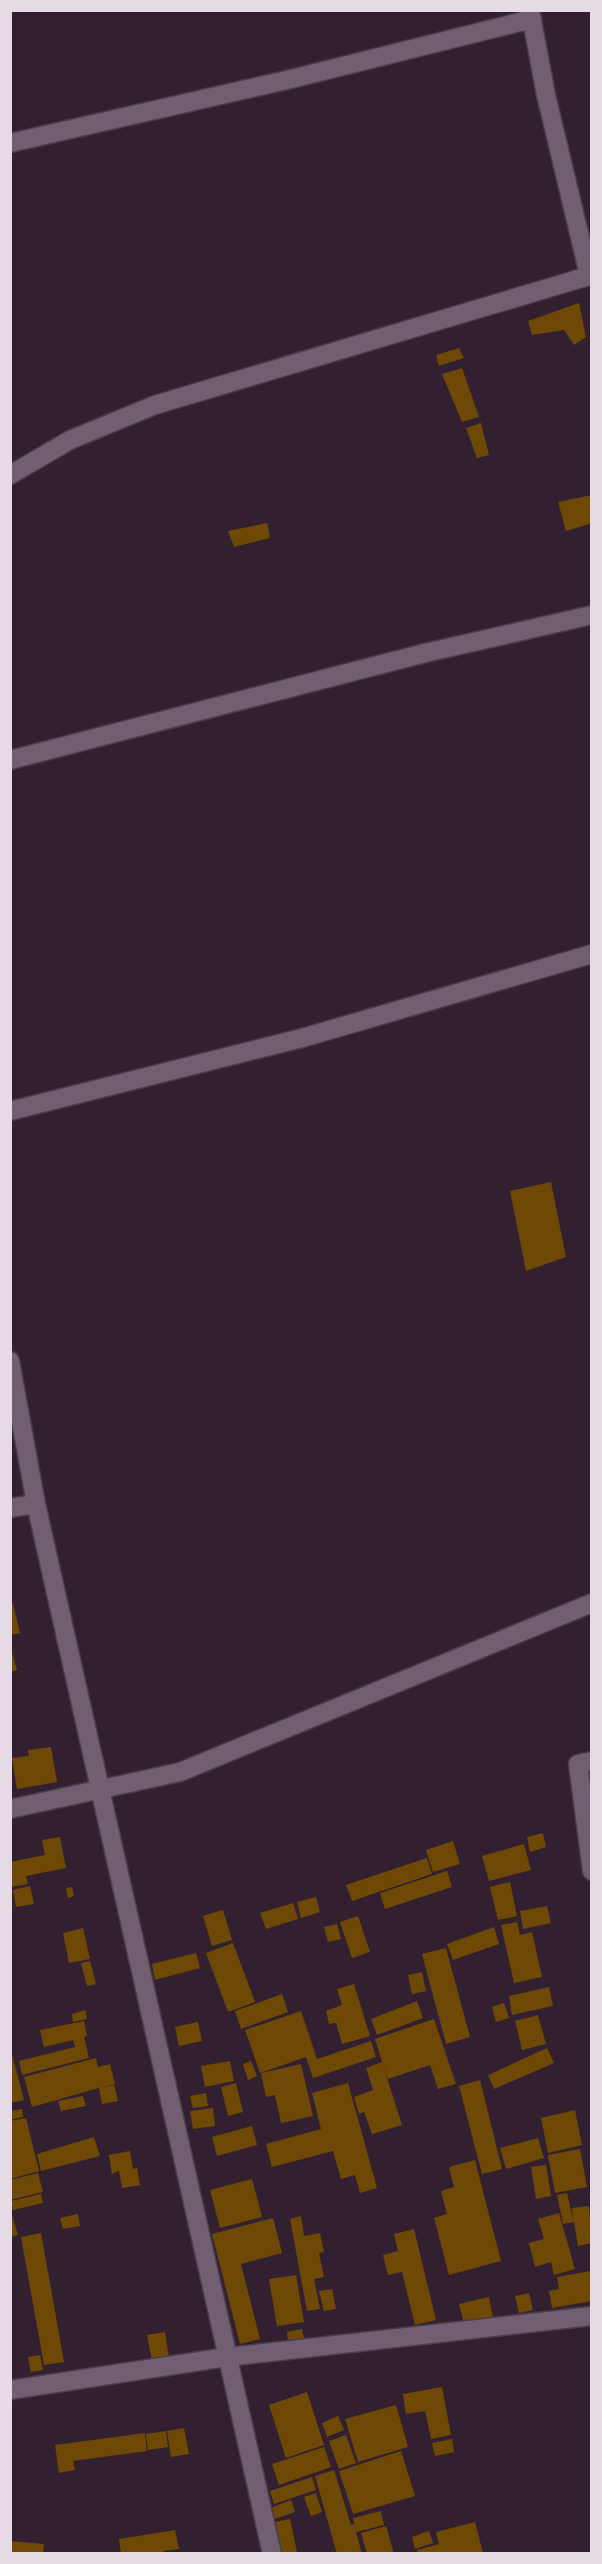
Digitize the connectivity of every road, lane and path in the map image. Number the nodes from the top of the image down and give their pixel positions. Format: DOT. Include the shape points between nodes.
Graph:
graph roads {
  1 [pos="531,15"];
  2 [pos="10,143"];
  3 [pos="590,275"];
  4 [pos="10,474"];
  5 [pos="591,615"];
  6 [pos="10,760"];
  7 [pos="591,954"];
  8 [pos="10,1111"];
  9 [pos="10,1361"];
  10 [pos="36,1504"];
  11 [pos="10,1508"];
  12 [pos="591,1603"];
  13 [pos="591,1761"];
  14 [pos="100,1790"];
  15 [pos="10,1809"];
  16 [pos="591,1871"];
  17 [pos="591,2316"];
  18 [pos="227,2357"];
  19 [pos="10,2390"];
  20 [pos="273,2553"];
  1 -- 2 [label="street" via="287,81"];
  1 -- 3 [label="street"];
  3 -- 4 [label="street" via="155,405 70,440"];
  5 -- 6 [label="street" via="425,652"];
  7 -- 8 [label="street" via="302,1038"];
  9 -- 10 [label="street"];
  10 -- 11 [label="street"];
  10 -- 14 [label="street"];
  12 -- 14 [label="street" via="180,1772"];
  13 -- 16 [label="street" via="578,1764"];
  14 -- 15 [label="street"];
  14 -- 18 [label="street"];
  17 -- 18 [label="street"];
  18 -- 19 [label="street"];
  18 -- 20 [label="street"];
}
